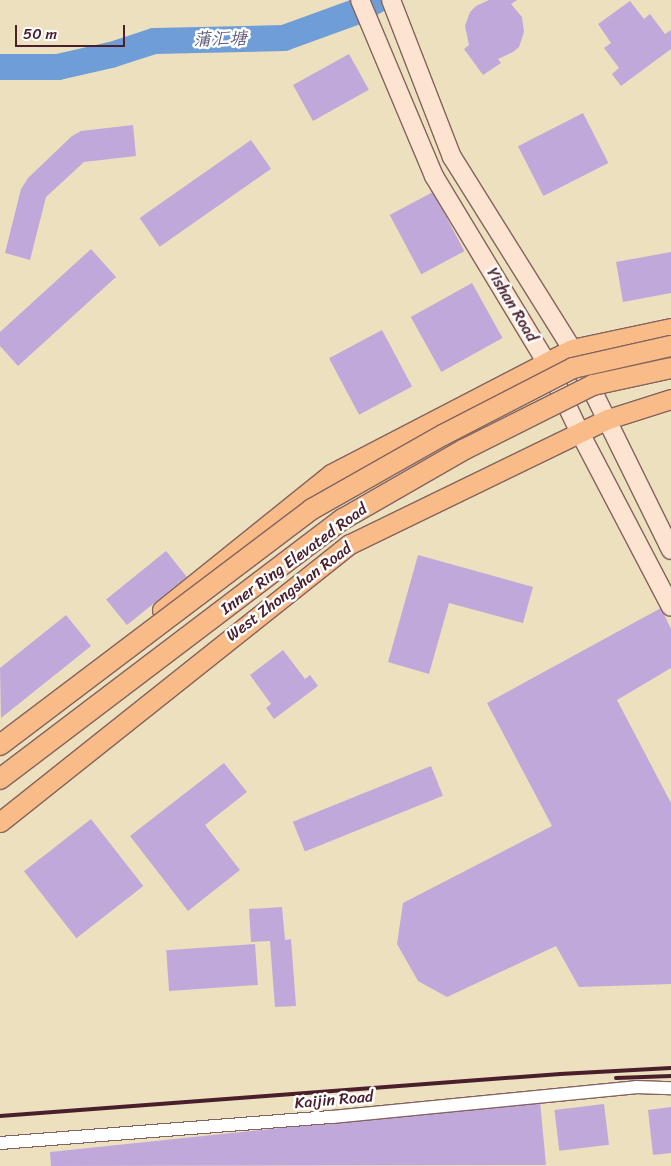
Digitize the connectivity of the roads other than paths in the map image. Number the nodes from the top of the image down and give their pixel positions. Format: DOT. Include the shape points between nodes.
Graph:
graph roads {
  1 [pos="360,0"];
  2 [pos="391,0"];
  3 [pos="671,328"];
  4 [pos="671,346"];
  5 [pos="572,349"];
  6 [pos="546,362"];
  7 [pos="671,368"];
  8 [pos="671,399"];
  9 [pos="608,419"];
  10 [pos="580,433"];
  11 [pos="671,550"];
  12 [pos="671,607"];
  13 [pos="0,743"];
  14 [pos="0,779"];
  15 [pos="0,822"];
  16 [pos="671,1088"];
  17 [pos="0,1143"];
  1 -- 6 [label="main road, Yishan Road" via="434,176"];
  2 -- 5 [label="main road, Yishan Road" via="452,156"];
  3 -- 5 [label="main road"];
  4 -- 13 [label="highway, Inner Ring Elevated Road, bridge" via="573,368 443,435 312,510"];
  5 -- 6 [label="main road"];
  5 -- 9 [label="main road, Yishan Road"];
  6 -- 10 [label="main road, Yishan Road"];
  6 -- 13 [label="main road" via="331,474"];
  7 -- 14 [label="highway, Inner Ring Elevated Road, bridge" via="594,385 463,450 343,519"];
  8 -- 9 [label="main road, West Zhongshan Road"];
  9 -- 10 [label="main road, West Zhongshan Road"];
  9 -- 11 [label="main road, Yishan Road"];
  10 -- 12 [label="main road, Yishan Road"];
  10 -- 15 [label="main road, West Zhongshan Road" via="350,544"];
  16 -- 17 [label="street, Kaijin Road" via="636,1087 332,1117"];
}
